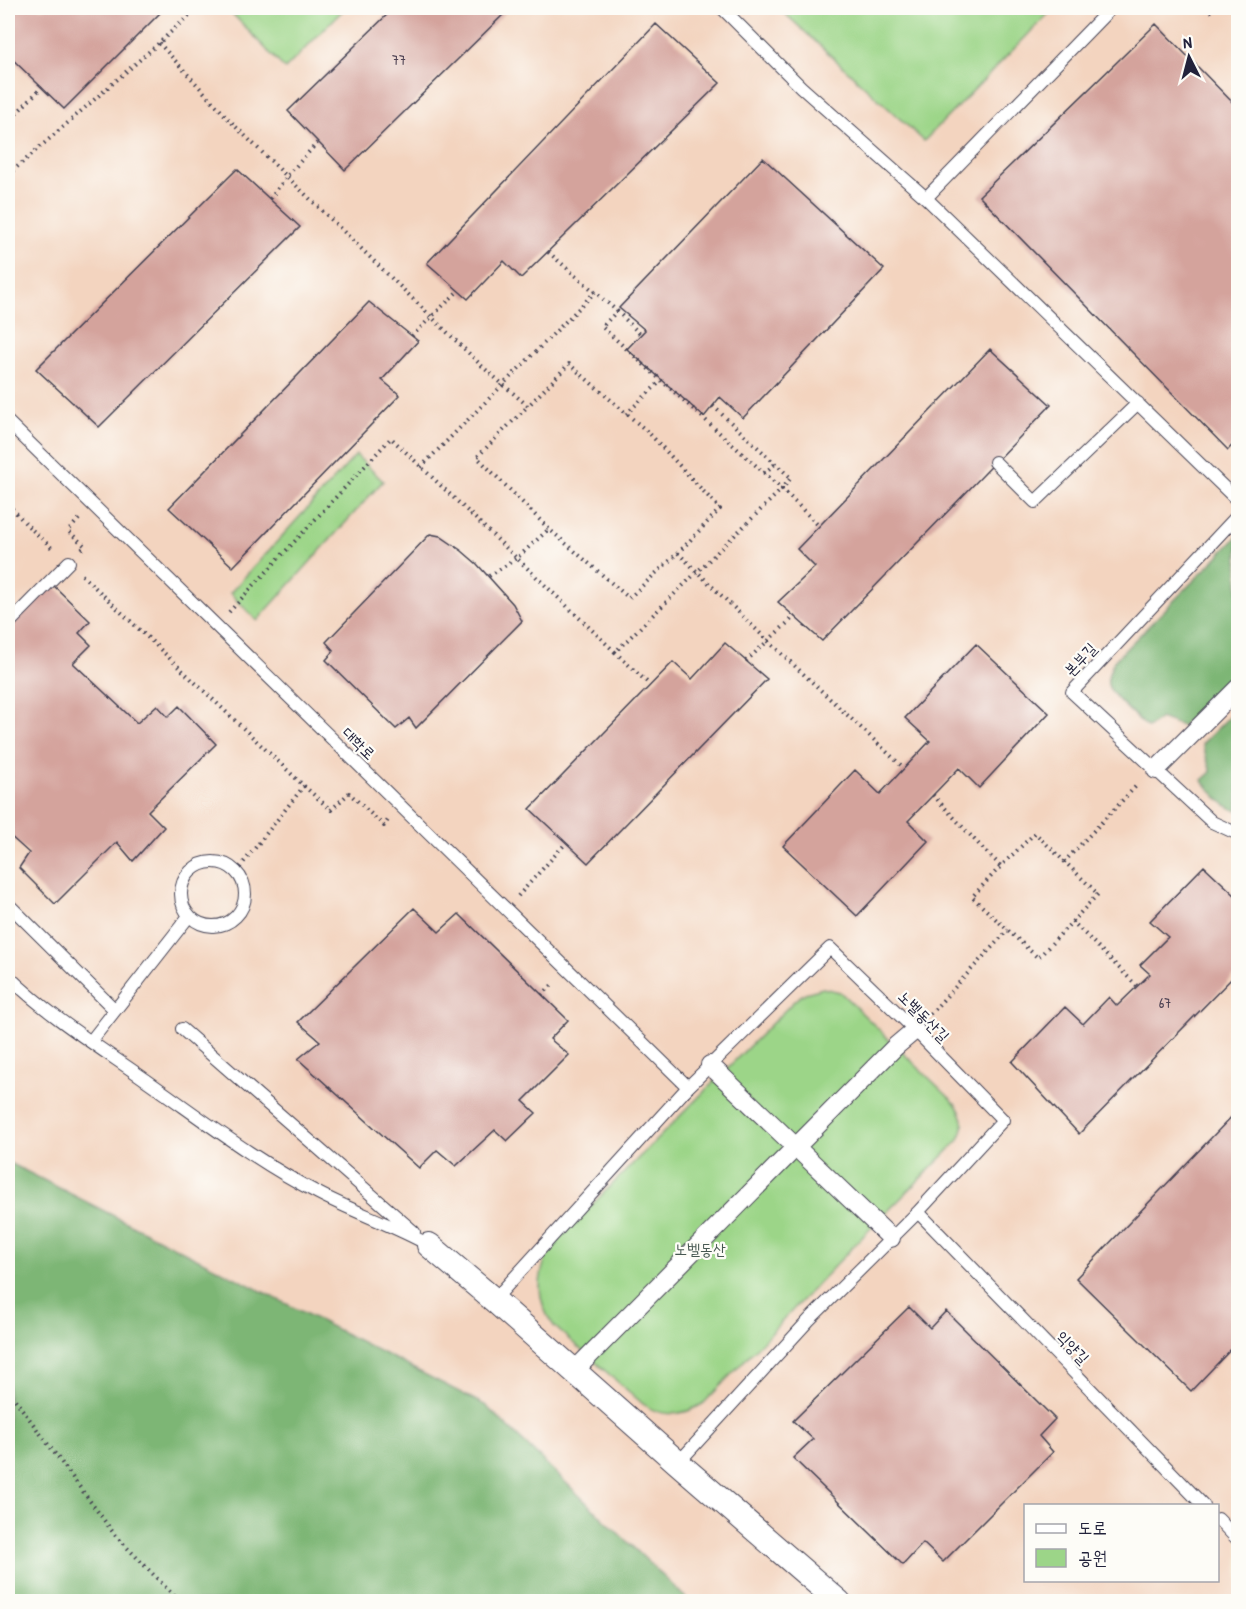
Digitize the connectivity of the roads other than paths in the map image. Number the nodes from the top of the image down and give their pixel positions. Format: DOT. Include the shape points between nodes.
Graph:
graph roads {
  1 [pos="722,8"];
  2 [pos="1111,8"];
  3 [pos="926,198"];
  4 [pos="1138,403"];
  5 [pos="8,422"];
  6 [pos="995,462"];
  7 [pos="1239,501"];
  8 [pos="1239,515"];
  9 [pos="69,562"];
  10 [pos="8,624"];
  11 [pos="1239,688"];
  12 [pos="1156,770"];
  13 [pos="1239,834"];
  14 [pos="8,904"];
  15 [pos="189,916"];
  16 [pos="8,976"];
  17 [pos="115,1010"];
  18 [pos="182,1029"];
  19 [pos="915,1030"];
  20 [pos="91,1041"];
  21 [pos="710,1065"];
  22 [pos="687,1086"];
  23 [pos="796,1147"];
  24 [pos="918,1212"];
  25 [pos="891,1238"];
  26 [pos="429,1245"];
  27 [pos="494,1300"];
  28 [pos="574,1371"];
  29 [pos="678,1463"];
  30 [pos="1202,1504"];
  31 [pos="1219,1520"];
  32 [pos="1239,1540"];
  33 [pos="839,1602"];
  1 -- 3 [label="lane" via="801,87"];
  2 -- 3 [label="lane"];
  3 -- 4 [label="lane"];
  4 -- 6 [label="lane" via="1035,502"];
  4 -- 7 [label="lane"];
  5 -- 22 [label="lane, 대학로"];
  8 -- 12 [label="lane, 본부길" via="1072,692"];
  9 -- 10 [label="lane"];
  11 -- 12 [label="street"];
  12 -- 13 [label="lane, 본부길" via="1212,822"];
  14 -- 17 [label="lane"];
  15 -- 15 [label="lane" via="207,926 235,918 245,900 242,880 236,872 219,863 191,871 181,898"];
  15 -- 17 [label="lane"];
  16 -- 20 [label="lane" via="29,997"];
  17 -- 20 [label="lane"];
  18 -- 26 [label="lane"];
  19 -- 21 [label="lane, 노벨동산길" via="830,948"];
  19 -- 23 [label="street"];
  19 -- 24 [label="lane, 노벨동산길" via="1003,1120"];
  20 -- 26 [label="lane" via="276,1168 318,1193"];
  21 -- 22 [label="lane, 노벨동산길"];
  21 -- 23 [label="street"];
  22 -- 27 [label="lane, 노벨동산길"];
  23 -- 25 [label="street"];
  23 -- 28 [label="street"];
  24 -- 25 [label="lane, 노벨동산길"];
  24 -- 30 [label="lane, 익양길"];
  25 -- 29 [label="lane, 노벨동산길" via="809,1320"];
  26 -- 27 [label="street"];
  27 -- 28 [label="street"];
  28 -- 29 [label="street"];
  29 -- 33 [label="street"];
  31 -- 32 [label="lane"];
}
